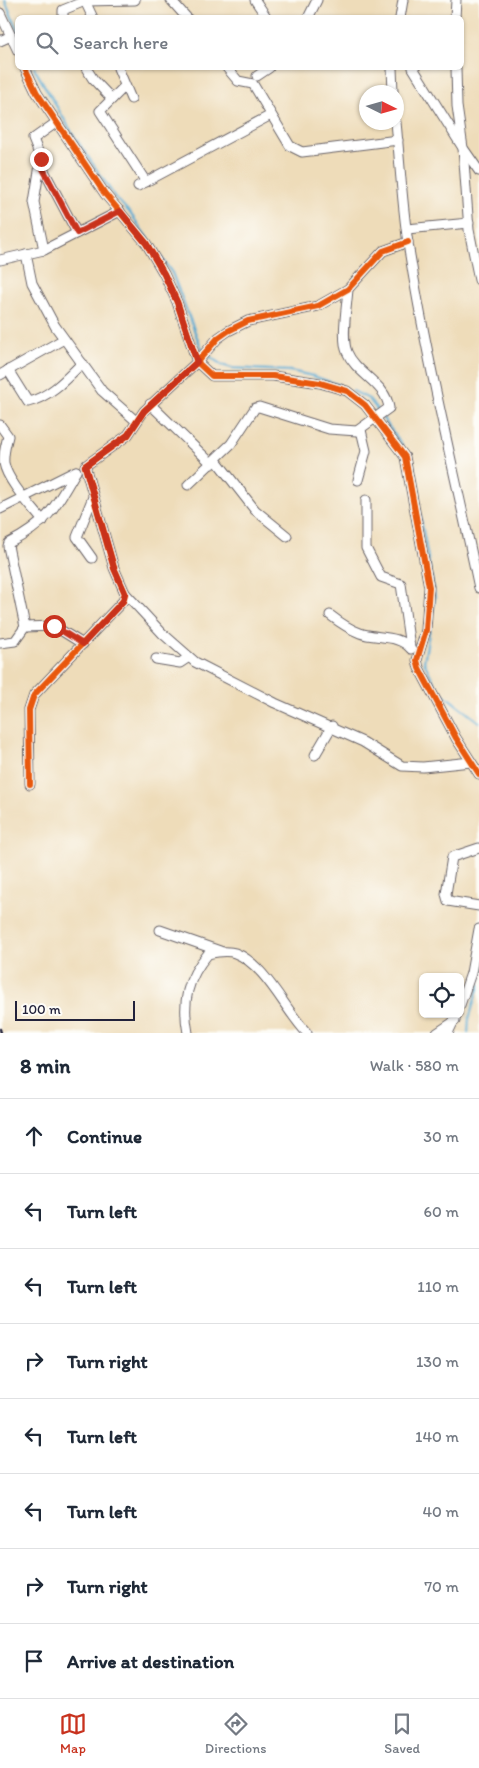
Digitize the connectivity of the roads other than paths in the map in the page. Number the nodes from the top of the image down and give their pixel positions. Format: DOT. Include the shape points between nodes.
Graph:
graph roads {
  1 [pos="135,0"];
  2 [pos="171,0"];
  3 [pos="255,0"];
  4 [pos="317,0"];
  5 [pos="403,0"];
  6 [pos="456,0"];
  7 [pos="82,1"];
  8 [pos="0,13"];
  9 [pos="62,15"];
  10 [pos="91,15"];
  11 [pos="184,15"];
  12 [pos="265,15"];
  13 [pos="310,15"];
  14 [pos="400,15"];
  15 [pos="455,15"];
  16 [pos="2,21"];
  17 [pos="11,36"];
  18 [pos="0,40"];
  19 [pos="15,45"];
  20 [pos="26,70"];
  21 [pos="87,70"];
  22 [pos="119,70"];
  23 [pos="229,70"];
  24 [pos="267,70"];
  25 [pos="389,70"];
  26 [pos="414,70"];
  27 [pos="456,70"];
  28 [pos="257,76"];
  29 [pos="392,85"];
  30 [pos="125,86"];
  31 [pos="112,99"];
  32 [pos="131,99"];
  33 [pos="271,115"];
  34 [pos="57,122"];
  35 [pos="397,130"];
  36 [pos="398,140"];
  37 [pos="463,148"];
  38 [pos="41,165"];
  39 [pos="479,171"];
  40 [pos="120,211"];
  41 [pos="469,223"];
  42 [pos="406,229"];
  43 [pos="77,233"];
  44 [pos="408,242"];
  45 [pos="44,250"];
  46 [pos="26,254"];
  47 [pos="0,260"];
  48 [pos="479,280"];
  49 [pos="348,289"];
  50 [pos="64,339"];
  51 [pos="199,359"];
  52 [pos="82,363"];
  53 [pos="4,372"];
  54 [pos="150,404"];
  55 [pos="379,415"];
  56 [pos="136,421"];
  57 [pos="0,425"];
  58 [pos="361,430"];
  59 [pos="214,462"];
  60 [pos="85,466"];
  61 [pos="76,472"];
  62 [pos="358,480"];
  63 [pos="188,485"];
  64 [pos="23,496"];
  65 [pos="93,497"];
  66 [pos="366,500"];
  67 [pos="0,509"];
  68 [pos="44,521"];
  69 [pos="287,536"];
  70 [pos="92,558"];
  71 [pos="479,588"];
  72 [pos="125,593"];
  73 [pos="330,614"];
  74 [pos="25,627"];
  75 [pos="0,643"];
  76 [pos="83,644"];
  77 [pos="410,647"];
  78 [pos="188,657"];
  79 [pos="156,659"];
  80 [pos="417,660"];
  81 [pos="332,726"];
  82 [pos="314,755"];
  83 [pos="471,762"];
  84 [pos="479,774"];
  85 [pos="30,784"];
  86 [pos="479,848"];
  87 [pos="479,906"];
  88 [pos="479,928"];
  89 [pos="160,930"];
  90 [pos="220,951"];
  91 [pos="464,992"];
  92 [pos="456,1018"];
  93 [pos="188,1033"];
  94 [pos="307,1033"];
  95 [pos="437,1033"];
  96 [pos="448,1033"];
  1 -- 7 [label="street"];
  2 -- 11 [label="street"];
  3 -- 12 [label="street"];
  4 -- 13 [label="street"];
  5 -- 14 [label="street"];
  6 -- 15 [label="street"];
  7 -- 9 [label="street" via="63,10"];
  7 -- 10 [label="street"];
  8 -- 16 [label="street"];
  16 -- 17 [label="street"];
  17 -- 18 [label="street"];
  17 -- 19 [label="street"];
  20 -- 34 [label="street"];
  21 -- 31 [label="street"];
  22 -- 30 [label="street"];
  23 -- 33 [label="street" via="238,81 253,84"];
  24 -- 28 [label="street"];
  25 -- 29 [label="street"];
  26 -- 37 [label="street"];
  27 -- 37 [label="street"];
  30 -- 31 [label="street"];
  30 -- 32 [label="street"];
  31 -- 33 [label="street" via="100,111 142,184"];
  33 -- 36 [label="street" via="290,146 298,151"];
  34 -- 38 [label="street" via="33,139"];
  34 -- 40 [label="street"];
  35 -- 36 [label="street"];
  36 -- 42 [label="street"];
  37 -- 39 [label="street"];
  37 -- 41 [label="street"];
  38 -- 43 [label="street"];
  38 -- 45 [label="street" via="34,202"];
  40 -- 43 [label="street"];
  40 -- 51 [label="street" via="146,243 164,274"];
  41 -- 42 [label="street"];
  41 -- 48 [label="street"];
  42 -- 44 [label="street"];
  43 -- 45 [label="street"];
  44 -- 49 [label="street" via="383,251"];
  44 -- 71 [label="street" via="433,380"];
  45 -- 46 [label="street"];
  46 -- 47 [label="street"];
  46 -- 50 [label="street" via="32,283"];
  49 -- 51 [label="street" via="318,306 248,321 228,331"];
  49 -- 55 [label="street" via="347,351 356,367 388,400 389,408"];
  50 -- 52 [label="street"];
  50 -- 53 [label="street"];
  51 -- 54 [label="street"];
  51 -- 55 [label="street" via="212,376 273,376 337,388"];
  52 -- 53 [label="street" via="61,384 28,402"];
  52 -- 56 [label="street" via="102,391"];
  54 -- 56 [label="street"];
  54 -- 59 [label="street"];
  55 -- 58 [label="street"];
  55 -- 80 [label="street" via="408,464 429,587 426,630"];
  56 -- 60 [label="street" via="128,435"];
  57 -- 64 [label="street" via="8,436 5,467"];
  58 -- 59 [label="street" via="329,429 259,407"];
  58 -- 62 [label="street" via="366,450"];
  59 -- 63 [label="street"];
  59 -- 69 [label="street" via="255,510"];
  60 -- 61 [label="street"];
  60 -- 65 [label="street"];
  61 -- 64 [label="street"];
  61 -- 68 [label="street"];
  64 -- 67 [label="street"];
  64 -- 68 [label="street"];
  65 -- 70 [label="street" via="77,537"];
  65 -- 72 [label="street" via="114,568"];
  66 -- 77 [label="street" via="366,548 381,577 401,584"];
  68 -- 74 [label="street" via="8,546"];
  72 -- 76 [label="street" via="123,601"];
  72 -- 78 [label="street"];
  73 -- 77 [label="street" via="360,633 377,635"];
  74 -- 75 [label="street" via="15,641"];
  74 -- 76 [label="street" via="54,626"];
  76 -- 85 [label="street" via="34,695 29,710"];
  77 -- 80 [label="street"];
  78 -- 79 [label="street" via="180,663"];
  78 -- 81 [label="street" via="275,703"];
  80 -- 83 [label="street" via="422,675"];
  81 -- 82 [label="street"];
  81 -- 83 [label="street" via="402,766"];
  83 -- 84 [label="street"];
  86 -- 87 [label="street" via="452,857 446,894 448,902"];
  88 -- 91 [label="street"];
  89 -- 90 [label="street"];
  90 -- 93 [label="street" via="208,954 190,980 184,1014"];
  90 -- 94 [label="street" via="234,952 250,961"];
  92 -- 95 [label="street"];
  92 -- 96 [label="street"];
}
